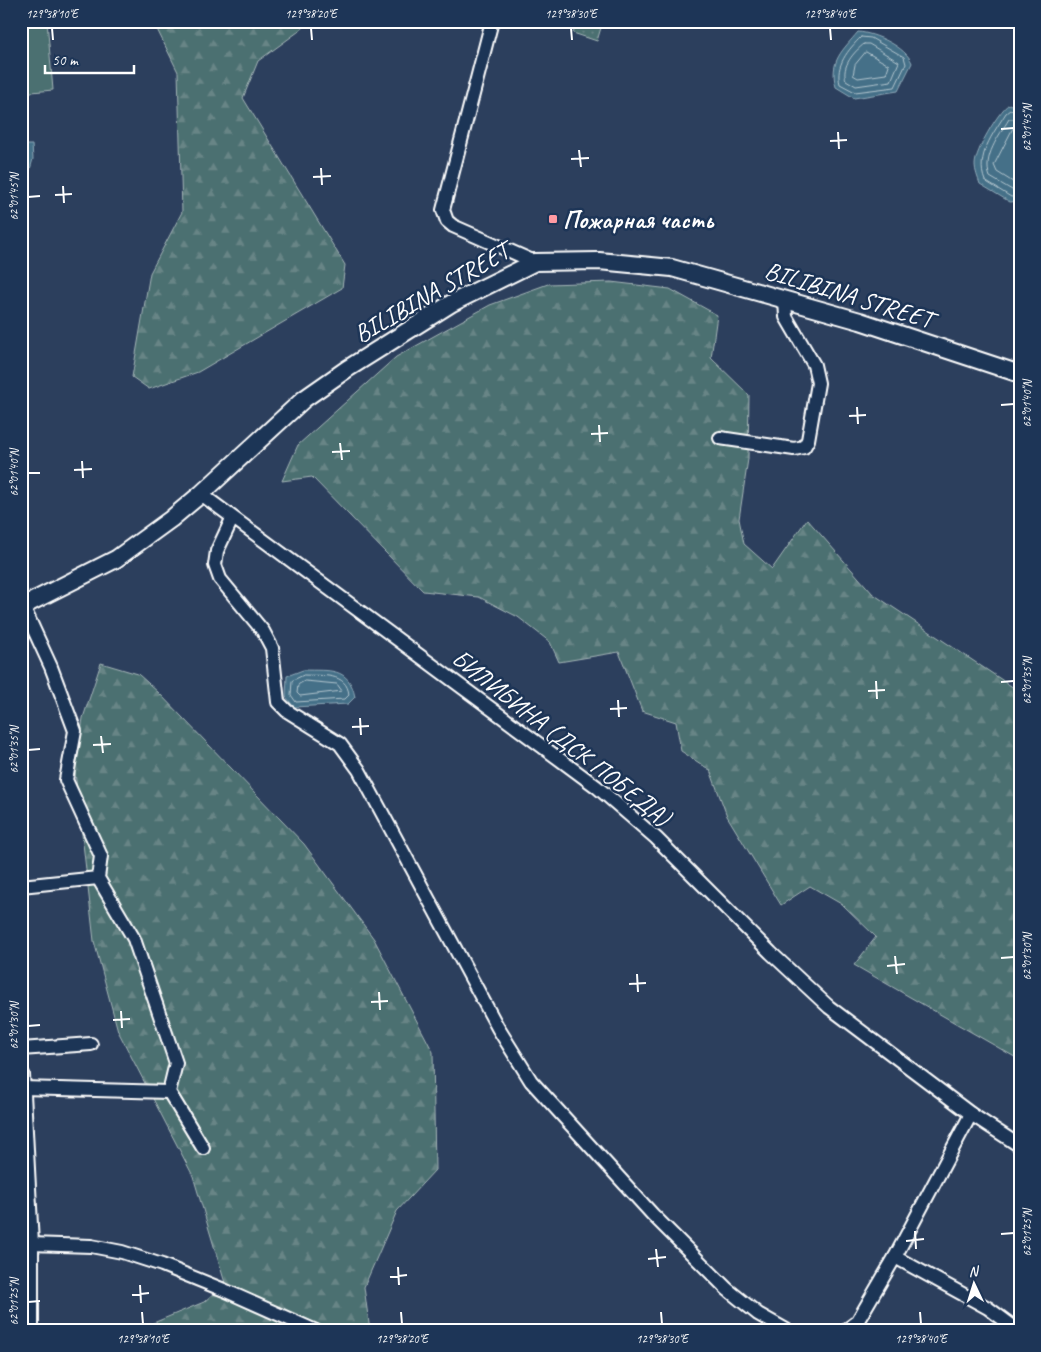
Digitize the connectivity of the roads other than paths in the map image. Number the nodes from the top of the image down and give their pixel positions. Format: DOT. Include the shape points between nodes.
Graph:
graph roads {
  1 [pos="492,21"];
  2 [pos="535,262"];
  3 [pos="785,299"];
  4 [pos="1020,374"];
  5 [pos="720,438"];
  6 [pos="201,494"];
  7 [pos="232,519"];
  8 [pos="22,607"];
  9 [pos="98,878"];
  10 [pos="21,886"];
  11 [pos="91,1044"];
  12 [pos="21,1049"];
  13 [pos="21,1075"];
  14 [pos="22,1088"];
  15 [pos="170,1092"];
  16 [pos="971,1114"];
  17 [pos="1020,1146"];
  18 [pos="203,1148"];
  19 [pos="30,1244"];
  20 [pos="895,1257"];
  21 [pos="30,1331"];
  22 [pos="316,1331"];
  23 [pos="788,1331"];
  24 [pos="845,1331"];
  25 [pos="1019,1331"];
  1 -- 2 [label="street" via="443,210 453,226"];
  2 -- 3 [label="main road, BILIBINA STREET" via="599,261 672,268"];
  2 -- 6 [label="main road, BILIBINA STREET" via="452,303 304,399"];
  3 -- 4 [label="main road, BILIBINA STREET"];
  3 -- 5 [label="street" via="786,317 814,365 818,384 808,440 804,447 794,449"];
  6 -- 7 [label="street, БИЛИБИНА (ДСК ПОБЕДА)"];
  6 -- 8 [label="main road, BILIBINA STREET" via="116,559"];
  7 -- 16 [label="street, БИЛИБИНА (ДСК ПОБЕДА)" via="597,787 656,838 829,1007"];
  7 -- 23 [label="street" via="217,551 215,565 220,579 263,631 272,648 278,702 340,744 359,770 498,1028 531,1081 653,1215 727,1289 758,1314"];
  8 -- 9 [label="street" via="51,667 75,730 66,780 101,856"];
  9 -- 10 [label="street"];
  9 -- 15 [label="street" via="134,939 176,1063"];
  11 -- 12 [label="street"];
  13 -- 14 [label="main road"];
  14 -- 15 [label="street"];
  14 -- 19 [label="main road"];
  15 -- 18 [label="street"];
  16 -- 17 [label="street, БИЛИБИНА (ДСК ПОБЕДА)"];
  16 -- 20 [label="street"];
  19 -- 21 [label="main road"];
  19 -- 22 [label="street" via="91,1246 130,1255 224,1290"];
  20 -- 24 [label="street" via="857,1322"];
  20 -- 25 [label="street" via="988,1308"];
}
